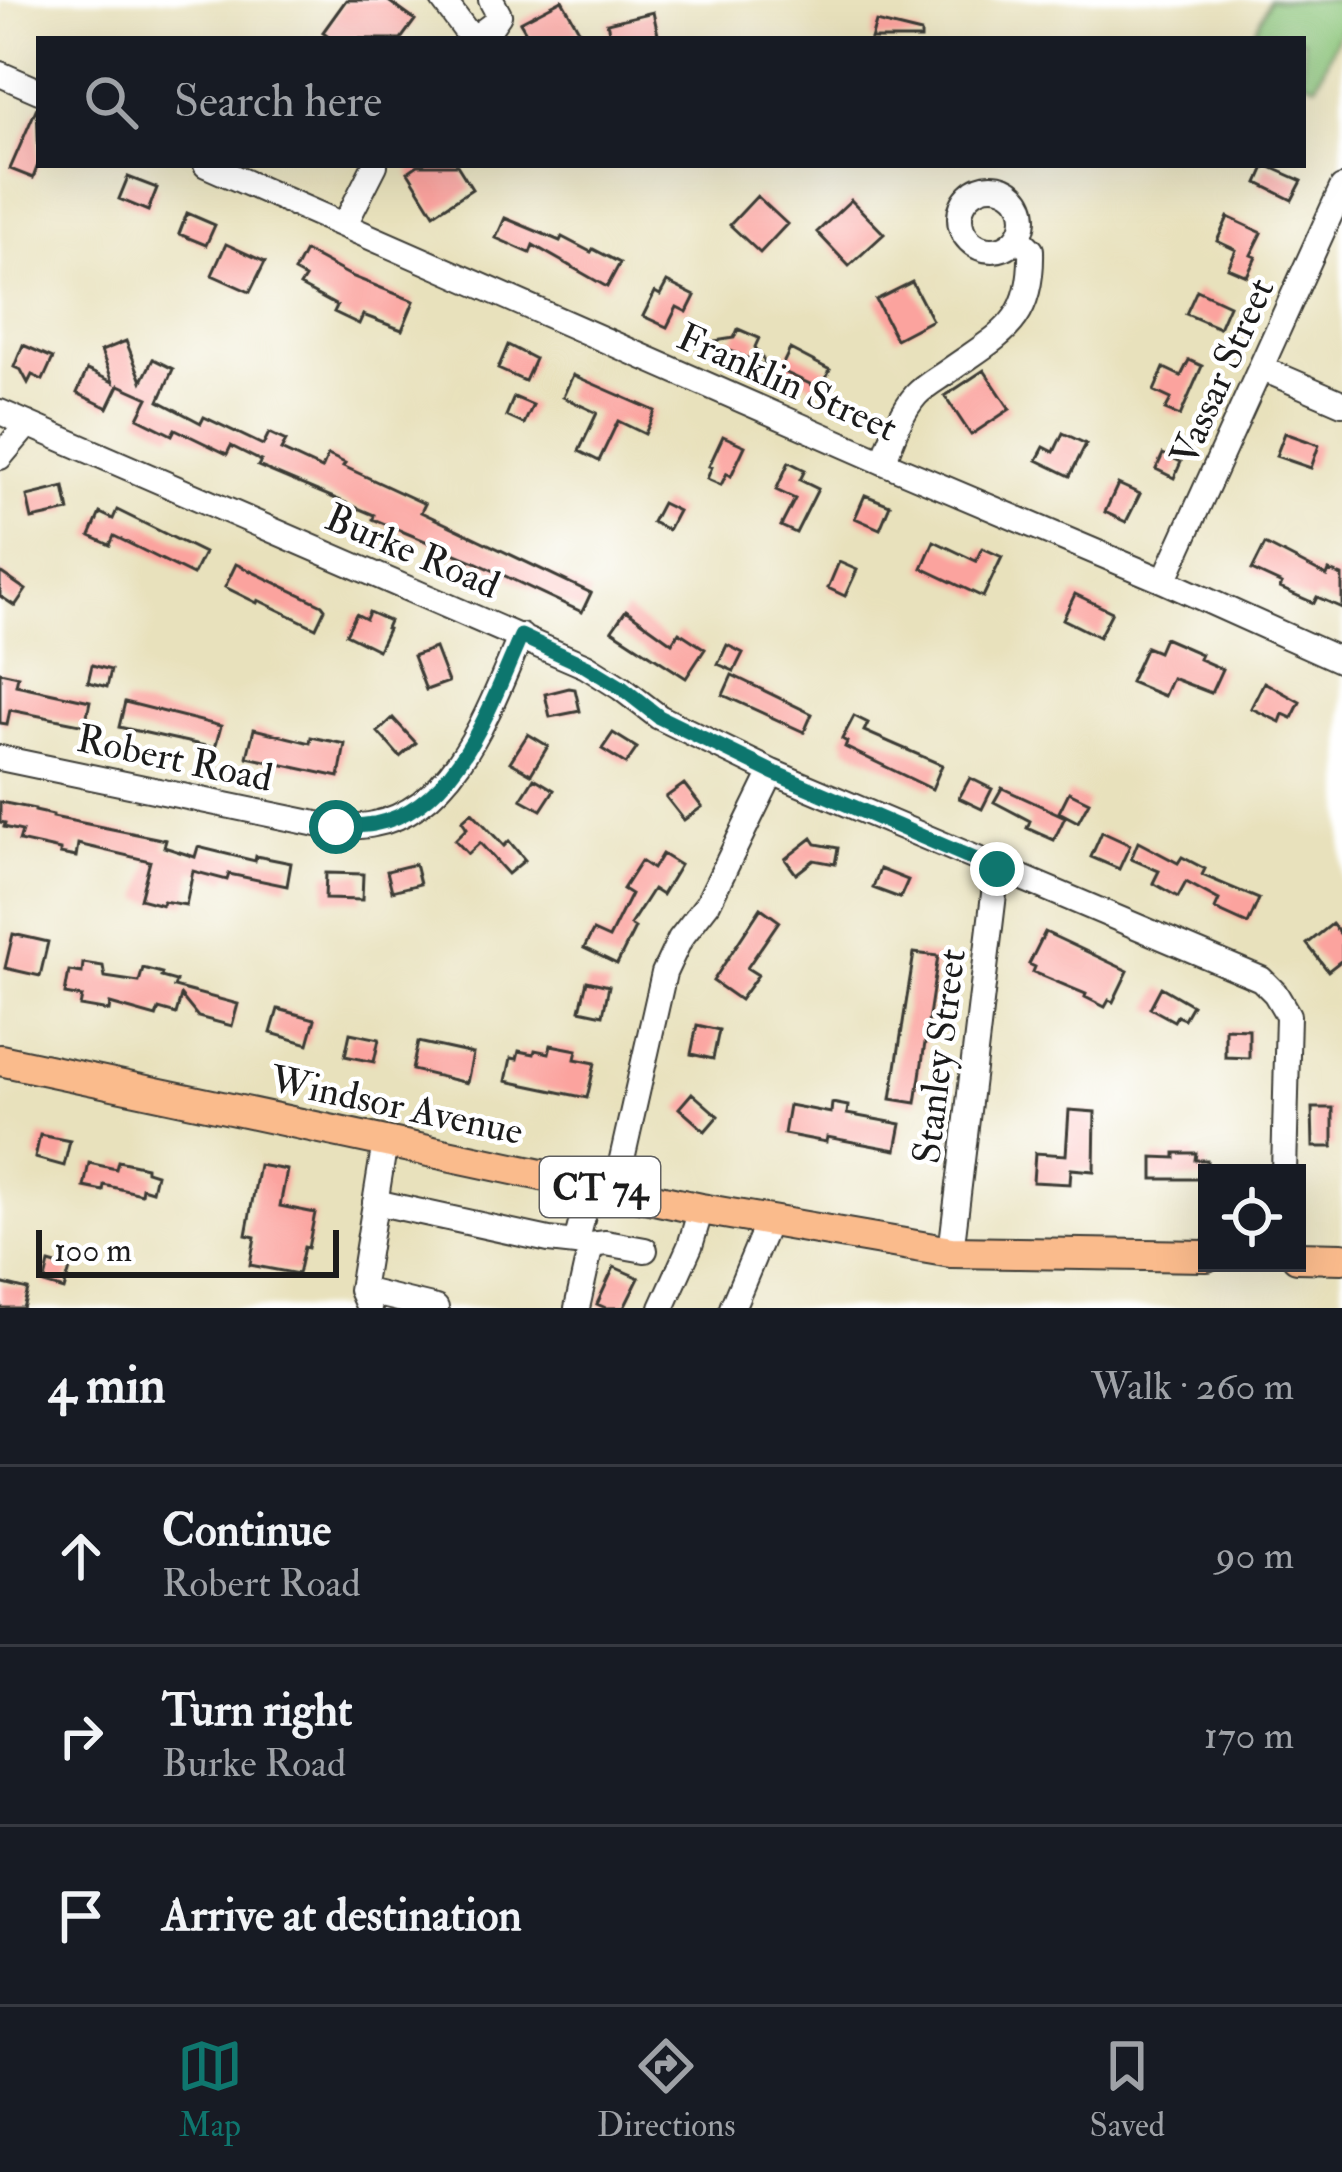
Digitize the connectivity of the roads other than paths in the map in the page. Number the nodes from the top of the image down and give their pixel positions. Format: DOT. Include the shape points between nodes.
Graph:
graph roads {
  1 [pos="443,0"];
  2 [pos="491,0"];
  3 [pos="471,36"];
  4 [pos="477,36"];
  5 [pos="0,74"];
  6 [pos="36,90"];
  7 [pos="213,168"];
  8 [pos="373,168"];
  9 [pos="1342,188"];
  10 [pos="345,224"];
  11 [pos="1018,237"];
  12 [pos="1261,368"];
  13 [pos="1342,403"];
  14 [pos="0,412"];
  15 [pos="28,424"];
  16 [pos="0,457"];
  17 [pos="883,462"];
  18 [pos="1164,581"];
  19 [pos="521,636"];
  20 [pos="1342,662"];
  21 [pos="0,758"];
  22 [pos="772,772"];
  23 [pos="997,869"];
  24 [pos="0,1060"];
  25 [pos="385,1142"];
  26 [pos="1284,1164"];
  27 [pos="603,1188"];
  28 [pos="375,1202"];
  29 [pos="701,1209"];
  30 [pos="769,1220"];
  31 [pos="584,1244"];
  32 [pos="644,1250"];
  33 [pos="951,1252"];
  34 [pos="1198,1256"];
  35 [pos="1306,1257"];
  36 [pos="1342,1258"];
  37 [pos="365,1299"];
  38 [pos="436,1308"];
  39 [pos="577,1308"];
  40 [pos="662,1308"];
  41 [pos="732,1308"];
  1 -- 3 [label="street"];
  2 -- 4 [label="street" via="499,15"];
  5 -- 6 [label="street"];
  7 -- 10 [label="street, Franklin Street"];
  8 -- 10 [label="street"];
  9 -- 12 [label="street, Vassar Street"];
  10 -- 17 [label="street, Franklin Street"];
  11 -- 17 [label="street" via="1031,250 1026,302 1006,332 918,393"];
  12 -- 13 [label="street"];
  12 -- 18 [label="street, Vassar Street"];
  14 -- 15 [label="street, Burke Road"];
  15 -- 16 [label="street"];
  15 -- 19 [label="street, Burke Road"];
  17 -- 18 [label="street, Franklin Street"];
  18 -- 20 [label="street, Franklin Street"];
  19 -- 21 [label="street, Robert Road" via="469,752 411,809 378,824 336,827"];
  19 -- 22 [label="street, Burke Road"];
  22 -- 23 [label="street, Burke Road"];
  22 -- 27 [label="street" via="664,973"];
  23 -- 26 [label="street, Burke Road" via="1261,979 1288,1015"];
  23 -- 33 [label="street, Stanley Street"];
  24 -- 25 [label="main road, Windsor Avenue / CT 74"];
  25 -- 27 [label="main road, Windsor Avenue / CT 74"];
  25 -- 28 [label="street"];
  27 -- 29 [label="main road, Windsor Avenue / CT 74"];
  27 -- 31 [label="street"];
  28 -- 31 [label="street"];
  28 -- 37 [label="street"];
  29 -- 30 [label="main road, Windsor Avenue / CT 74"];
  29 -- 40 [label="street"];
  30 -- 33 [label="main road, Windsor Avenue / CT 74"];
  30 -- 41 [label="street"];
  31 -- 32 [label="street"];
  31 -- 39 [label="street"];
  33 -- 34 [label="main road, Windsor Avenue / CT 74"];
  35 -- 36 [label="main road"];
  37 -- 38 [label="street"];
}
